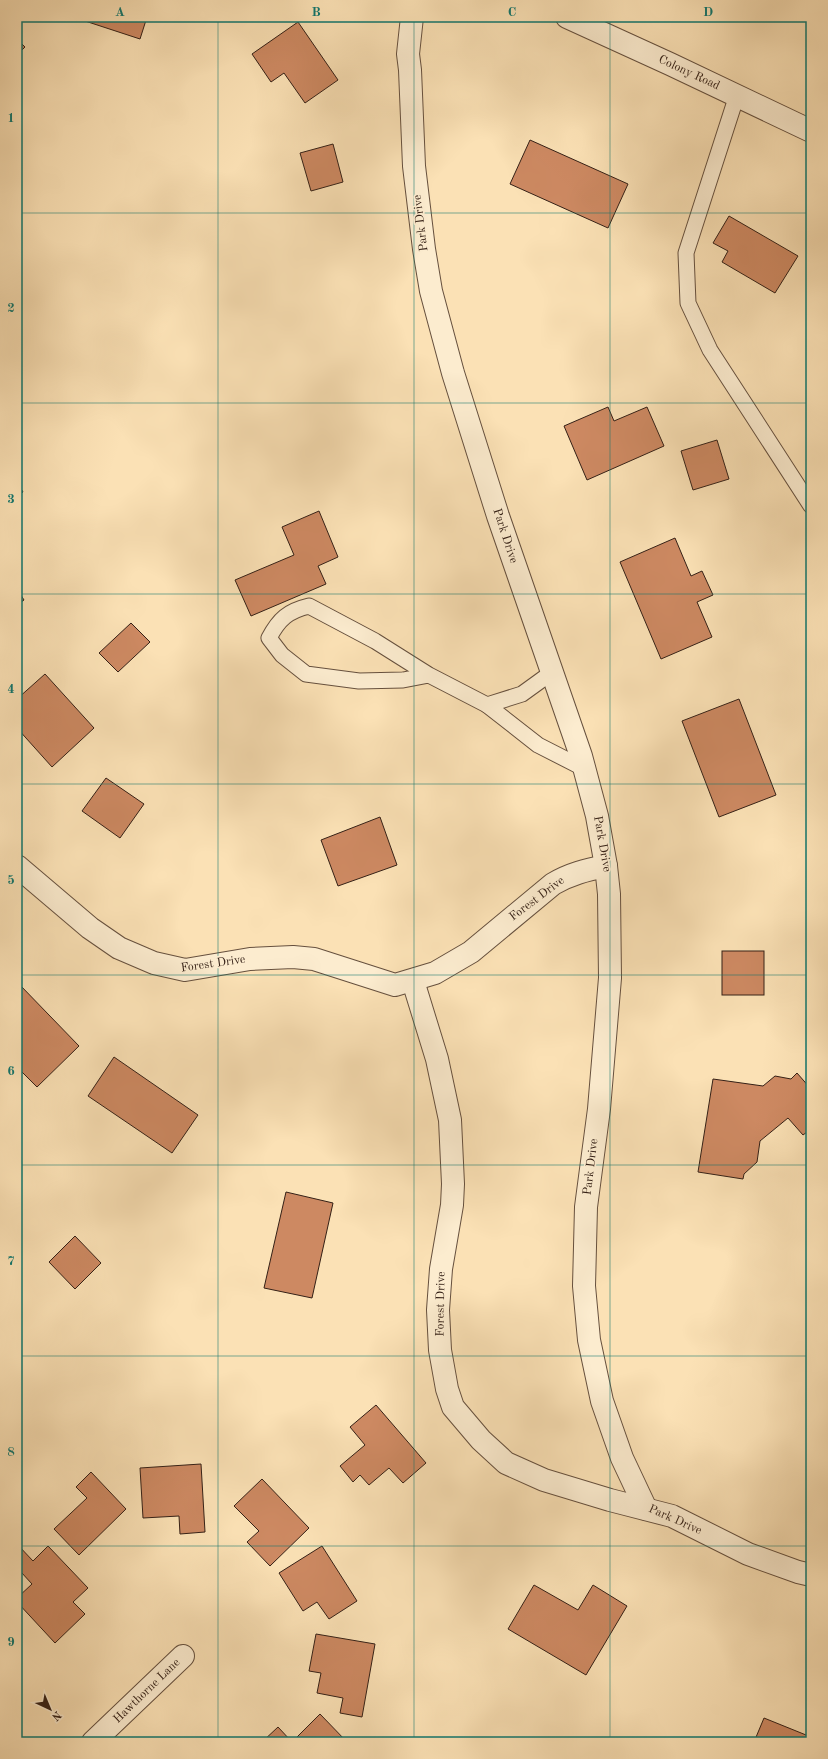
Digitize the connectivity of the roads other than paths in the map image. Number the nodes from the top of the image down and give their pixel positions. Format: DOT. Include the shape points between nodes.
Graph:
graph roads {
  1 [pos="412,17"];
  2 [pos="567,17"];
  3 [pos="737,95"];
  4 [pos="811,132"];
  5 [pos="811,506"];
  6 [pos="552,672"];
  7 [pos="429,675"];
  8 [pos="487,705"];
  9 [pos="585,769"];
  10 [pos="17,866"];
  11 [pos="606,866"];
  12 [pos="413,981"];
  13 [pos="646,1509"];
  14 [pos="811,1575"];
  15 [pos="183,1656"];
  16 [pos="93,1742"];
  1 -- 6 [label="street, Park Drive" via="408,54 414,166 431,291 453,373 495,508"];
  2 -- 3 [label="street, Colony Road"];
  3 -- 4 [label="street, Colony Road"];
  3 -- 5 [label="lane" via="686,253 688,303 710,350"];
  6 -- 8 [label="lane" via="522,694"];
  6 -- 9 [label="street, Park Drive"];
  7 -- 7 [label="lane" via="375,641 309,606 294,610 277,623 269,638 282,655 306,674 359,681 403,680"];
  7 -- 8 [label="lane"];
  8 -- 9 [label="lane" via="538,745"];
  9 -- 11 [label="street, Park Drive"];
  10 -- 12 [label="street, Forest Drive" via="90,928 119,948 173,969 185,970 250,959 293,957 314,959 395,985"];
  11 -- 12 [label="street, Forest Drive" via="583,870 553,884 471,952 435,973"];
  11 -- 13 [label="street, Park Drive" via="610,978 599,1109 586,1207 584,1286 589,1340 602,1401 622,1458"];
  12 -- 13 [label="street, Forest Drive" via="437,1059 450,1120 453,1191 441,1269 438,1310 440,1350 453,1407 481,1440 506,1463 544,1480"];
  13 -- 14 [label="street, Park Drive" via="672,1516 748,1554"];
  15 -- 16 [label="street, Hawthorne Lane"];
}
